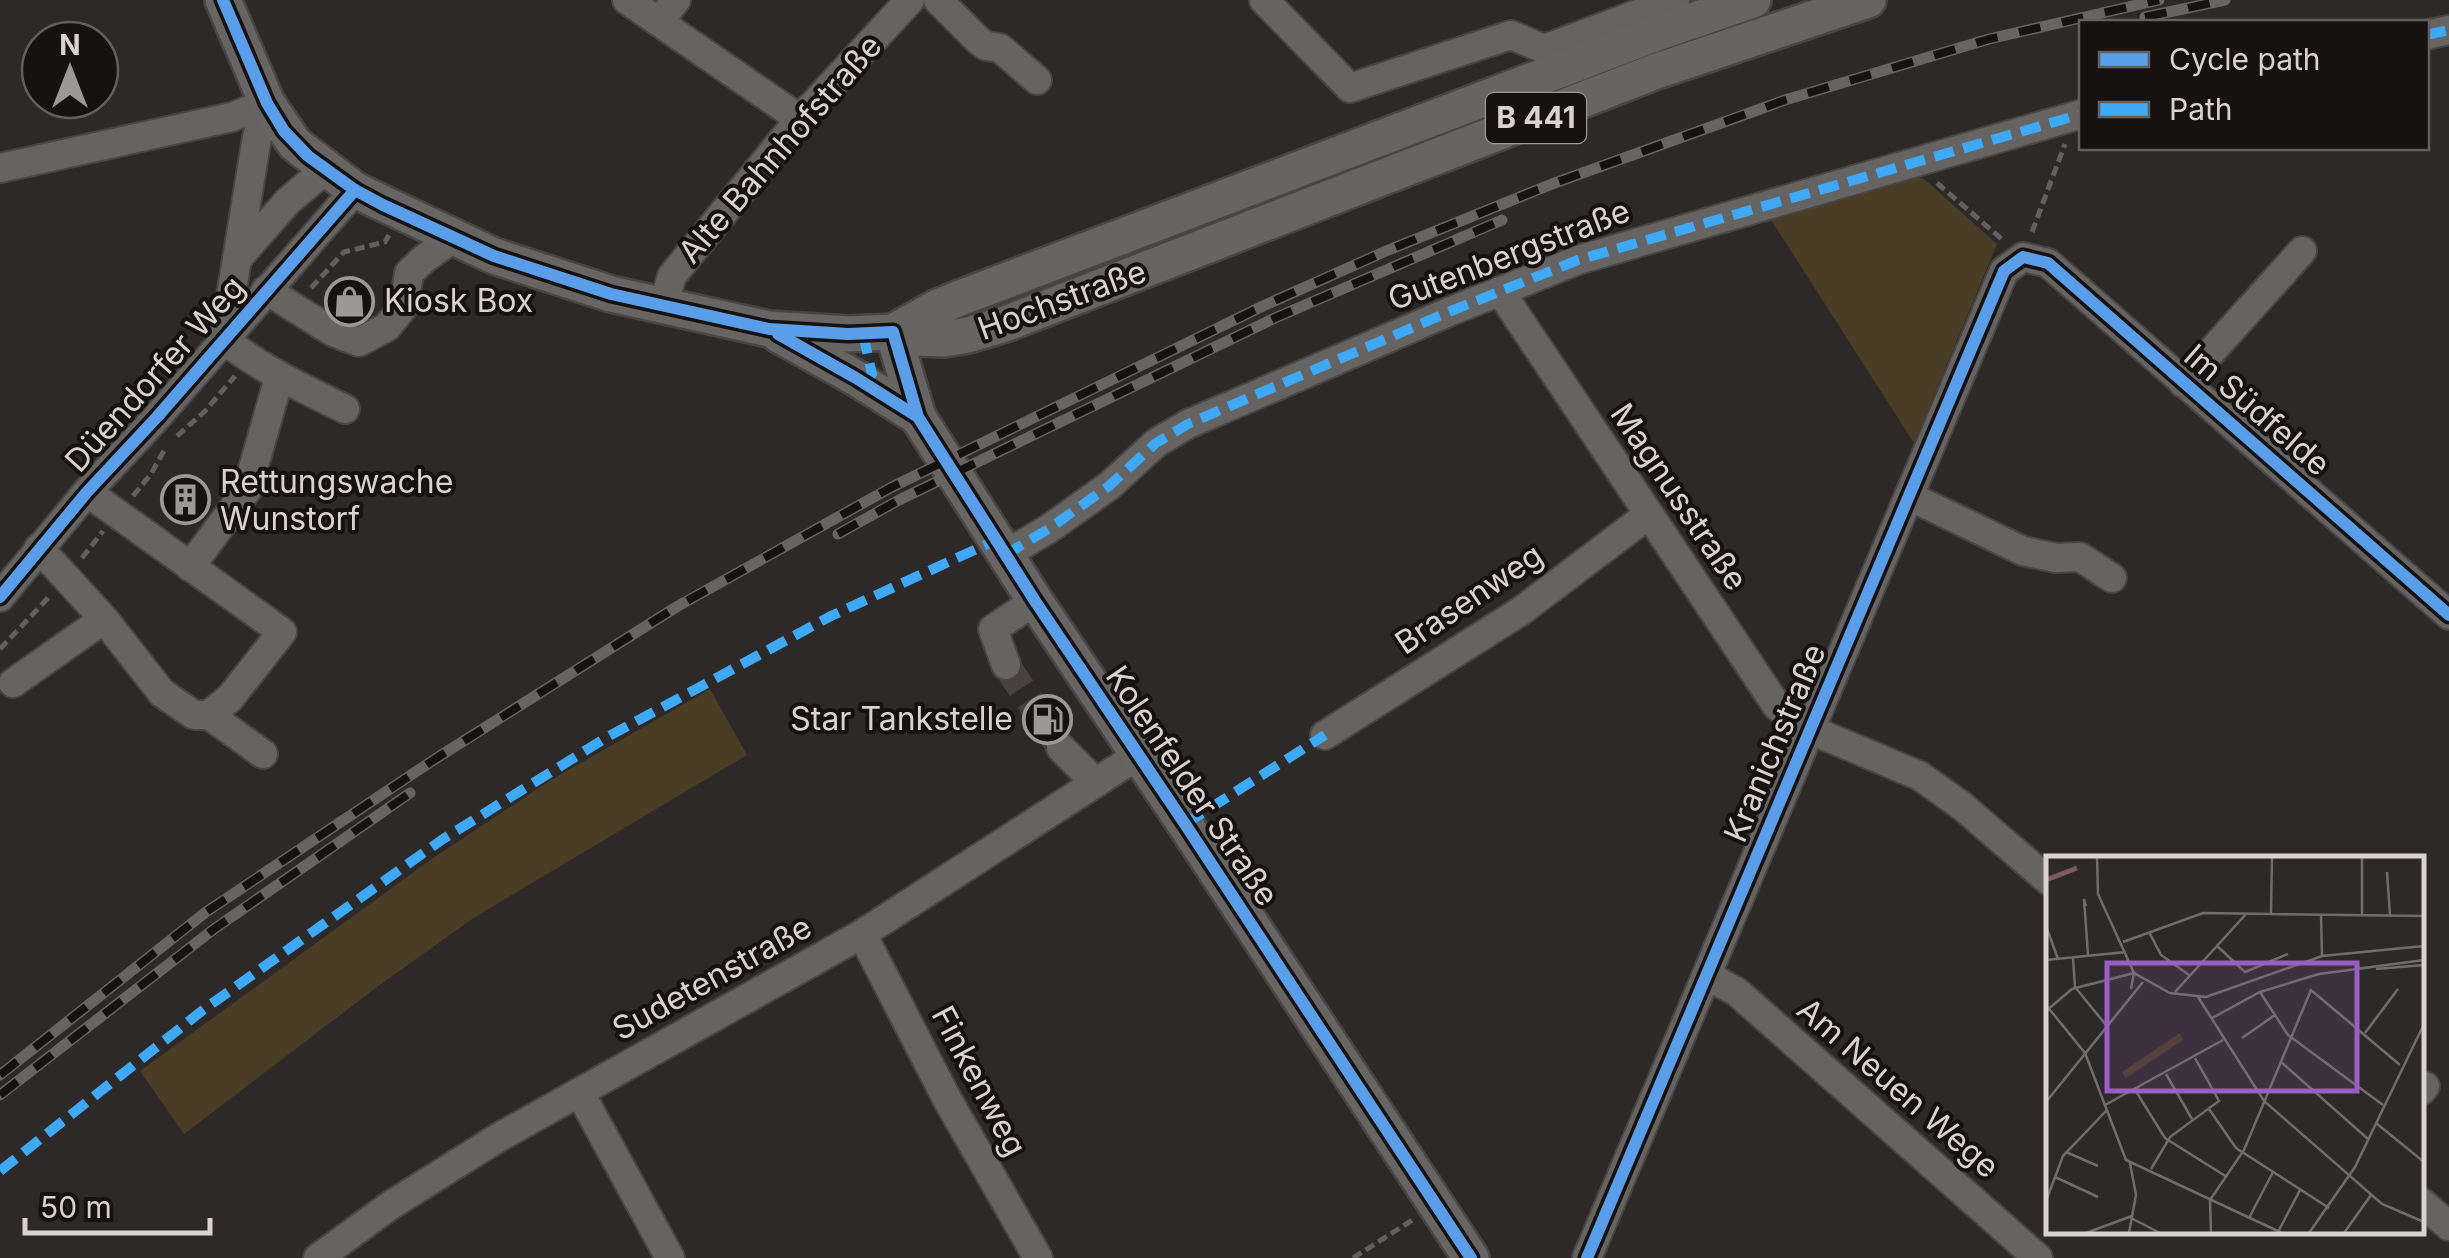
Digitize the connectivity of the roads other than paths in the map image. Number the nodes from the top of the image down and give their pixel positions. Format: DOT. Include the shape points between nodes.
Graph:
graph roads {
  1 [pos="223,0"];
  2 [pos="627,0"];
  3 [pos="910,0"];
  4 [pos="938,0"];
  5 [pos="1264,0"];
  6 [pos="1675,0"];
  7 [pos="1753,0"];
  8 [pos="1868,0"];
  9 [pos="668,11"];
  10 [pos="1037,80"];
  11 [pos="2078,114"];
  12 [pos="276,117"];
  13 [pos="800,119"];
  14 [pos="0,168"];
  15 [pos="340,180"];
  16 [pos="454,238"];
  17 [pos="2302,251"];
  18 [pos="2022,257"];
  19 [pos="237,258"];
  20 [pos="266,290"];
  21 [pos="1500,291"];
  22 [pos="663,306"];
  23 [pos="769,329"];
  24 [pos="892,332"];
  25 [pos="224,339"];
  26 [pos="280,378"];
  27 [pos="2183,383"];
  28 [pos="345,409"];
  29 [pos="918,417"];
  30 [pos="87,492"];
  31 [pos="1909,496"];
  32 [pos="1648,515"];
  33 [pos="39,548"];
  34 [pos="1005,555"];
  35 [pos="190,567"];
  36 [pos="2112,578"];
  37 [pos="0,597"];
  38 [pos="1035,602"];
  39 [pos="2449,616"];
  40 [pos="104,619"];
  41 [pos="1006,665"];
  42 [pos="13,683"];
  43 [pos="208,715"];
  44 [pos="1811,730"];
  45 [pos="1325,736"];
  46 [pos="1060,748"];
  47 [pos="263,754"];
  48 [pos="1138,756"];
  49 [pos="1096,783"];
  50 [pos="2046,878"];
  51 [pos="862,934"];
  52 [pos="1708,976"];
  53 [pos="580,1093"];
  54 [pos="2424,1204"];
  55 [pos="2449,1226"];
  56 [pos="318,1258"];
  57 [pos="670,1258"];
  58 [pos="1038,1258"];
  59 [pos="1471,1258"];
  60 [pos="1588,1258"];
  61 [pos="2038,1258"];
  1 -- 12 [label="main road, B 441"];
  2 -- 9 [label="street"];
  3 -- 13 [label="street, Alte Bahnhofstraße"];
  4 -- 10 [label="street" via="978,40 1000,48"];
  5 -- 6 [label="street" via="1350,88 1511,35 1544,48"];
  7 -- 24 [label="main road, Hochstraße / B 441" via="1200,206 936,308"];
  8 -- 24 [label="main road, Hochstraße / B 441" via="1654,72 1005,324 944,339"];
  9 -- 13 [label="street"];
  11 -- 21 [label="street, Gutenbergstraße" via="1578,260"];
  12 -- 14 [label="street" via="232,118"];
  12 -- 15 [label="main road, Alte Bahnhofstraße / B 441" via="295,144"];
  12 -- 19 [label="street, Düendorfer Weg" via="248,184"];
  13 -- 22 [label="street, Alte Bahnhofstraße" via="672,276"];
  15 -- 16 [label="main road, Alte Bahnhofstraße / B 441"];
  15 -- 19 [label="street, Düendorfer Weg" via="288,201"];
  15 -- 20 [label="street, Düendorfer Weg"];
  16 -- 20 [label="street" via="409,274 404,306 387,327 358,342"];
  16 -- 22 [label="main road, Alte Bahnhofstraße / B 441" via="559,278"];
  17 -- 27 [label="street"];
  18 -- 27 [label="street, Im Südfelde" via="2048,263"];
  18 -- 31 [label="street, Kranichstraße" via="2004,271"];
  19 -- 25 [label="street, Düendorfer Weg"];
  20 -- 25 [label="street, Düendorfer Weg"];
  21 -- 32 [label="street, Magnusstraße"];
  21 -- 34 [label="street, Gutenbergstraße" via="1188,424"];
  22 -- 23 [label="main road, Alte Bahnhofstraße / B 441"];
  23 -- 24 [label="main road, Alte Bahnhofstraße / B 441"];
  23 -- 29 [label="main road"];
  24 -- 29 [label="main road, Kolenfelder Straße"];
  25 -- 26 [label="street"];
  25 -- 30 [label="street, Düendorfer Weg"];
  26 -- 28 [label="street"];
  26 -- 35 [label="street" via="246,490"];
  27 -- 39 [label="street, Im Südfelde"];
  29 -- 34 [label="main road, Kolenfelder Straße"];
  30 -- 33 [label="street, Düendorfer Weg"];
  30 -- 35 [label="street"];
  31 -- 36 [label="street" via="2022,551 2080,557"];
  31 -- 44 [label="street, Kranichstraße"];
  32 -- 44 [label="street, Magnusstraße" via="1776,706"];
  32 -- 45 [label="street, Brasenweg" via="1521,611"];
  33 -- 37 [label="street, Düendorfer Weg"];
  33 -- 40 [label="street"];
  34 -- 38 [label="main road, Kolenfelder Straße"];
  35 -- 43 [label="street" via="282,632 230,698"];
  38 -- 41 [label="street" via="993,629"];
  38 -- 48 [label="main road, Kolenfelder Straße"];
  40 -- 42 [label="street"];
  40 -- 43 [label="street" via="162,694 194,715"];
  43 -- 47 [label="street"];
  44 -- 50 [label="street, Magnusstraße" via="1920,776"];
  44 -- 52 [label="street, Kranichstraße"];
  46 -- 49 [label="street"];
  48 -- 49 [label="street, Sudetenstraße"];
  48 -- 59 [label="main road, Kolenfelder Straße"];
  49 -- 51 [label="street, Sudetenstraße"];
  51 -- 53 [label="street, Sudetenstraße"];
  51 -- 58 [label="street, Finkenweg"];
  52 -- 60 [label="street, Kranichstraße"];
  52 -- 61 [label="street, Am Neuen Wege" via="1737,992"];
  53 -- 56 [label="street, Sudetenstraße" via="390,1204"];
  53 -- 57 [label="street"];
  54 -- 55 [label="street"];
}
